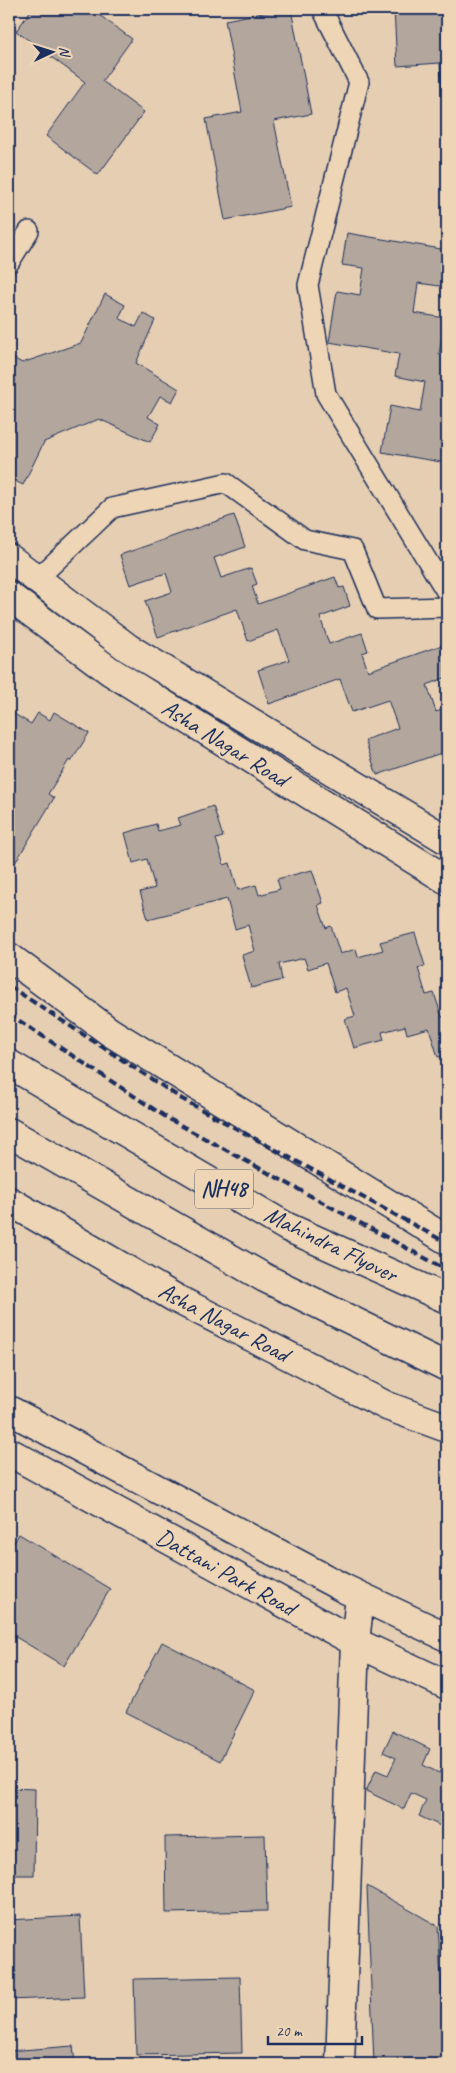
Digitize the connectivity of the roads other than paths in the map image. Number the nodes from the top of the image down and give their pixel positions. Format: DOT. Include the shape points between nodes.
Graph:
graph roads {
  1 [pos="322,9"];
  2 [pos="29,231"];
  3 [pos="9,263"];
  4 [pos="9,558"];
  5 [pos="37,580"];
  6 [pos="447,592"];
  7 [pos="9,596"];
  8 [pos="447,606"];
  9 [pos="447,840"];
  10 [pos="447,880"];
  11 [pos="9,957"];
  12 [pos="9,1064"];
  13 [pos="9,1132"];
  14 [pos="9,1201"];
  15 [pos="447,1240"];
  16 [pos="447,1299"];
  17 [pos="447,1367"];
  18 [pos="9,1410"];
  19 [pos="447,1428"];
  20 [pos="9,1452"];
  21 [pos="360,1597"];
  22 [pos="447,1637"];
  23 [pos="355,1642"];
  24 [pos="447,1685"];
  25 [pos="340,2064"];
  1 -- 6 [label="lane" via="360,82 308,285 326,394"];
  2 -- 3 [label="lane"];
  4 -- 5 [label="main road, Asha Nagar Road"];
  5 -- 8 [label="lane" via="112,508 226,484 305,540 352,550 378,609"];
  5 -- 9 [label="main road, Asha Nagar Road" via="128,648"];
  7 -- 10 [label="main road, Asha Nagar Road" via="110,671"];
  11 -- 15 [label="main road" via="110,1032"];
  12 -- 16 [label="main road, Mahindra Flyover / NH48" via="287,1226"];
  13 -- 17 [label="main road, NH48" via="265,1278"];
  14 -- 19 [label="main road, Asha Nagar Road" via="175,1298 387,1406"];
  18 -- 21 [label="main road, Dattani Park Road"];
  20 -- 23 [label="main road, Dattani Park Road"];
  21 -- 22 [label="main road, Dattani Park Road"];
  21 -- 23 [label="main road"];
  23 -- 24 [label="main road, Dattani Park Road"];
  23 -- 25 [label="main road"];
}
